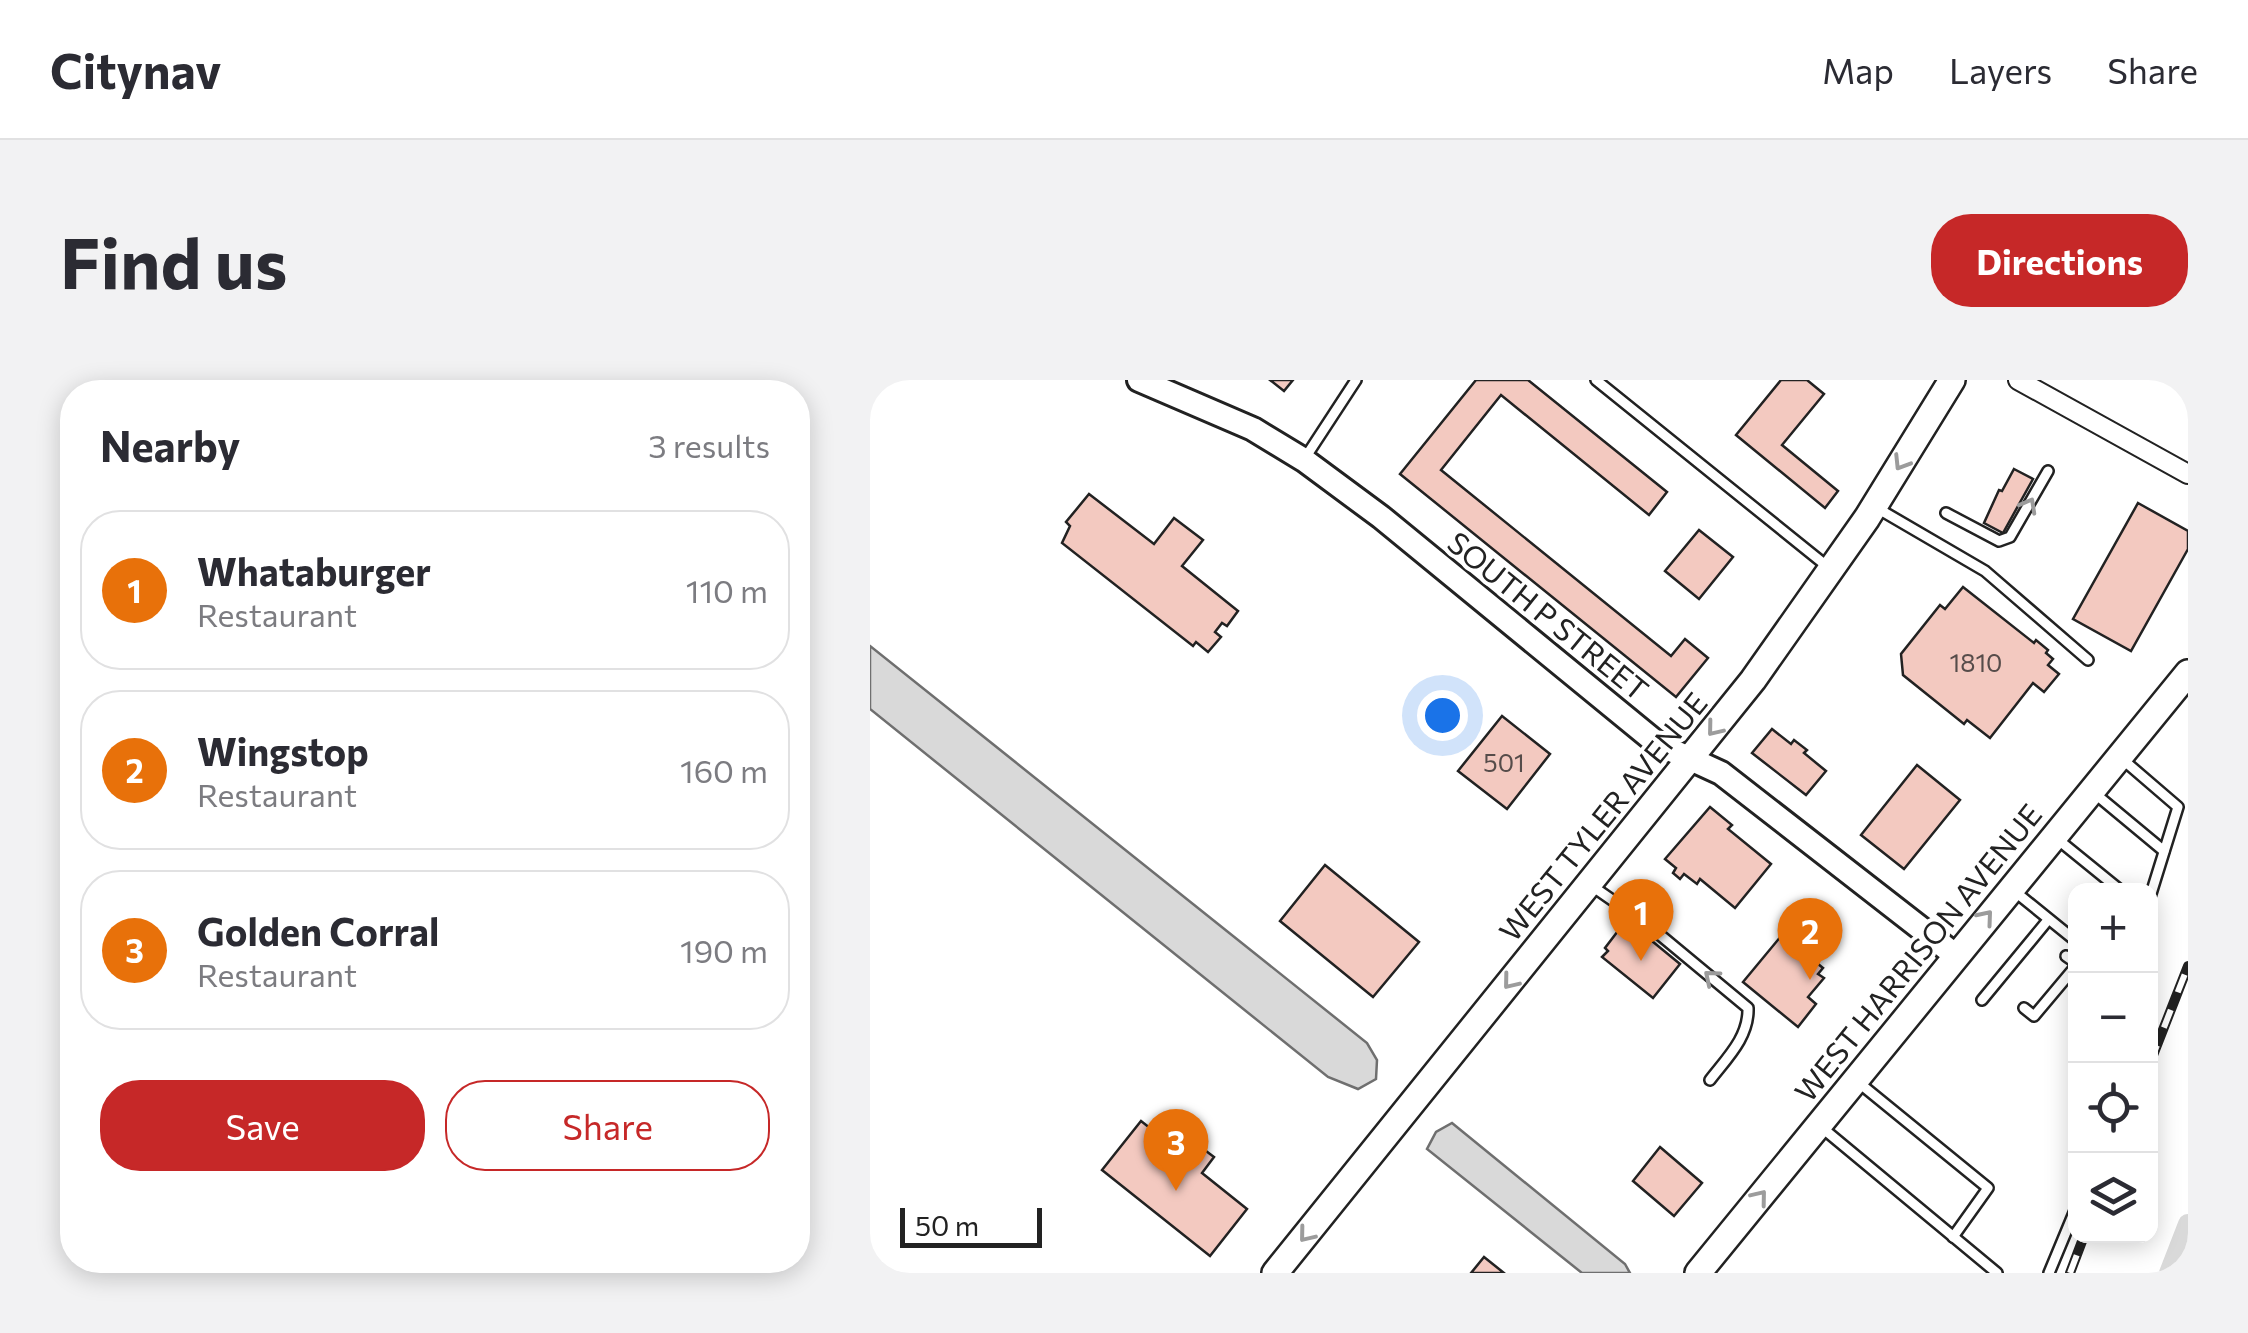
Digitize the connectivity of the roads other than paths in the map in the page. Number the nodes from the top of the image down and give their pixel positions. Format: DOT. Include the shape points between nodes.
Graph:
graph roads {
  1 [pos="1139,380"];
  2 [pos="1356,380"];
  3 [pos="1596,380"];
  4 [pos="1952,380"];
  5 [pos="2018,380"];
  6 [pos="1304,460"];
  7 [pos="2048,471"];
  8 [pos="2188,474"];
  9 [pos="1874,506"];
  10 [pos="1946,513"];
  11 [pos="1832,570"];
  12 [pos="2088,660"];
  13 [pos="2188,673"];
  14 [pos="2119,756"];
  15 [pos="1689,760"];
  16 [pos="2091,791"];
  17 [pos="2054,836"];
  18 [pos="2164,851"];
  19 [pos="1589,883"];
  20 [pos="2111,883"];
  21 [pos="2154,883"];
  22 [pos="2010,888"];
  23 [pos="2048,920"];
  24 [pos="2068,936"];
  25 [pos="1955,955"];
  26 [pos="2053,973"];
  27 [pos="2069,973"];
  28 [pos="2063,981"];
  29 [pos="2038,991"];
  30 [pos="2048,999"];
  31 [pos="1982,1000"];
  32 [pos="2024,1008"];
  33 [pos="1855,1079"];
  34 [pos="1710,1080"];
  35 [pos="1818,1124"];
  36 [pos="2068,1227"];
  37 [pos="1953,1237"];
  38 [pos="1275,1273"];
  39 [pos="1698,1273"];
  40 [pos="1997,1273"];
  41 [pos="2048,1273"];
  1 -- 6 [label="street, SOUTH P STREET" via="1253,429"];
  2 -- 6 [label="lane"];
  3 -- 11 [label="lane"];
  4 -- 9 [label="main road, WEST TYLER AVENUE, one-way"];
  5 -- 8 [label="street"];
  6 -- 15 [label="street, SOUTH P STREET" via="1658,744"];
  10 -- 7 [label="lane, one-way" via="1990,538 2010,537"];
  9 -- 11 [label="main road, WEST TYLER AVENUE"];
  9 -- 12 [label="lane" via="1985,571"];
  11 -- 15 [label="main road, WEST TYLER AVENUE, one-way"];
  13 -- 14 [label="main road, WEST HARRISON AVENUE"];
  14 -- 16 [label="main road, WEST HARRISON AVENUE"];
  14 -- 18 [label="lane" via="2178,807"];
  15 -- 19 [label="main road, WEST TYLER AVENUE"];
  15 -- 25 [label="street, SOUTH P STREET" via="1721,773"];
  16 -- 17 [label="main road, WEST HARRISON AVENUE"];
  16 -- 18 [label="lane"];
  17 -- 20 [label="lane"];
  17 -- 22 [label="main road, WEST HARRISON AVENUE"];
  18 -- 21 [label="lane"];
  34 -- 19 [label="lane, one-way" via="1742,1037 1748,1008"];
  19 -- 38 [label="main road, WEST TYLER AVENUE, one-way"];
  22 -- 23 [label="lane"];
  25 -- 22 [label="main road, WEST HARRISON AVENUE, one-way"];
  23 -- 24 [label="lane"];
  23 -- 31 [label="lane" via="1999,988"];
  25 -- 33 [label="main road, WEST HARRISON AVENUE"];
  26 -- 28 [label="lane"];
  27 -- 28 [label="lane"];
  28 -- 30 [label="lane"];
  29 -- 30 [label="lane"];
  30 -- 32 [label="lane" via="2034,1016"];
  33 -- 35 [label="main road, WEST HARRISON AVENUE"];
  33 -- 37 [label="lane" via="1988,1188"];
  35 -- 37 [label="lane"];
  39 -- 35 [label="main road, WEST HARRISON AVENUE, one-way"];
  36 -- 41 [label="lane"];
  37 -- 40 [label="lane"];
}
